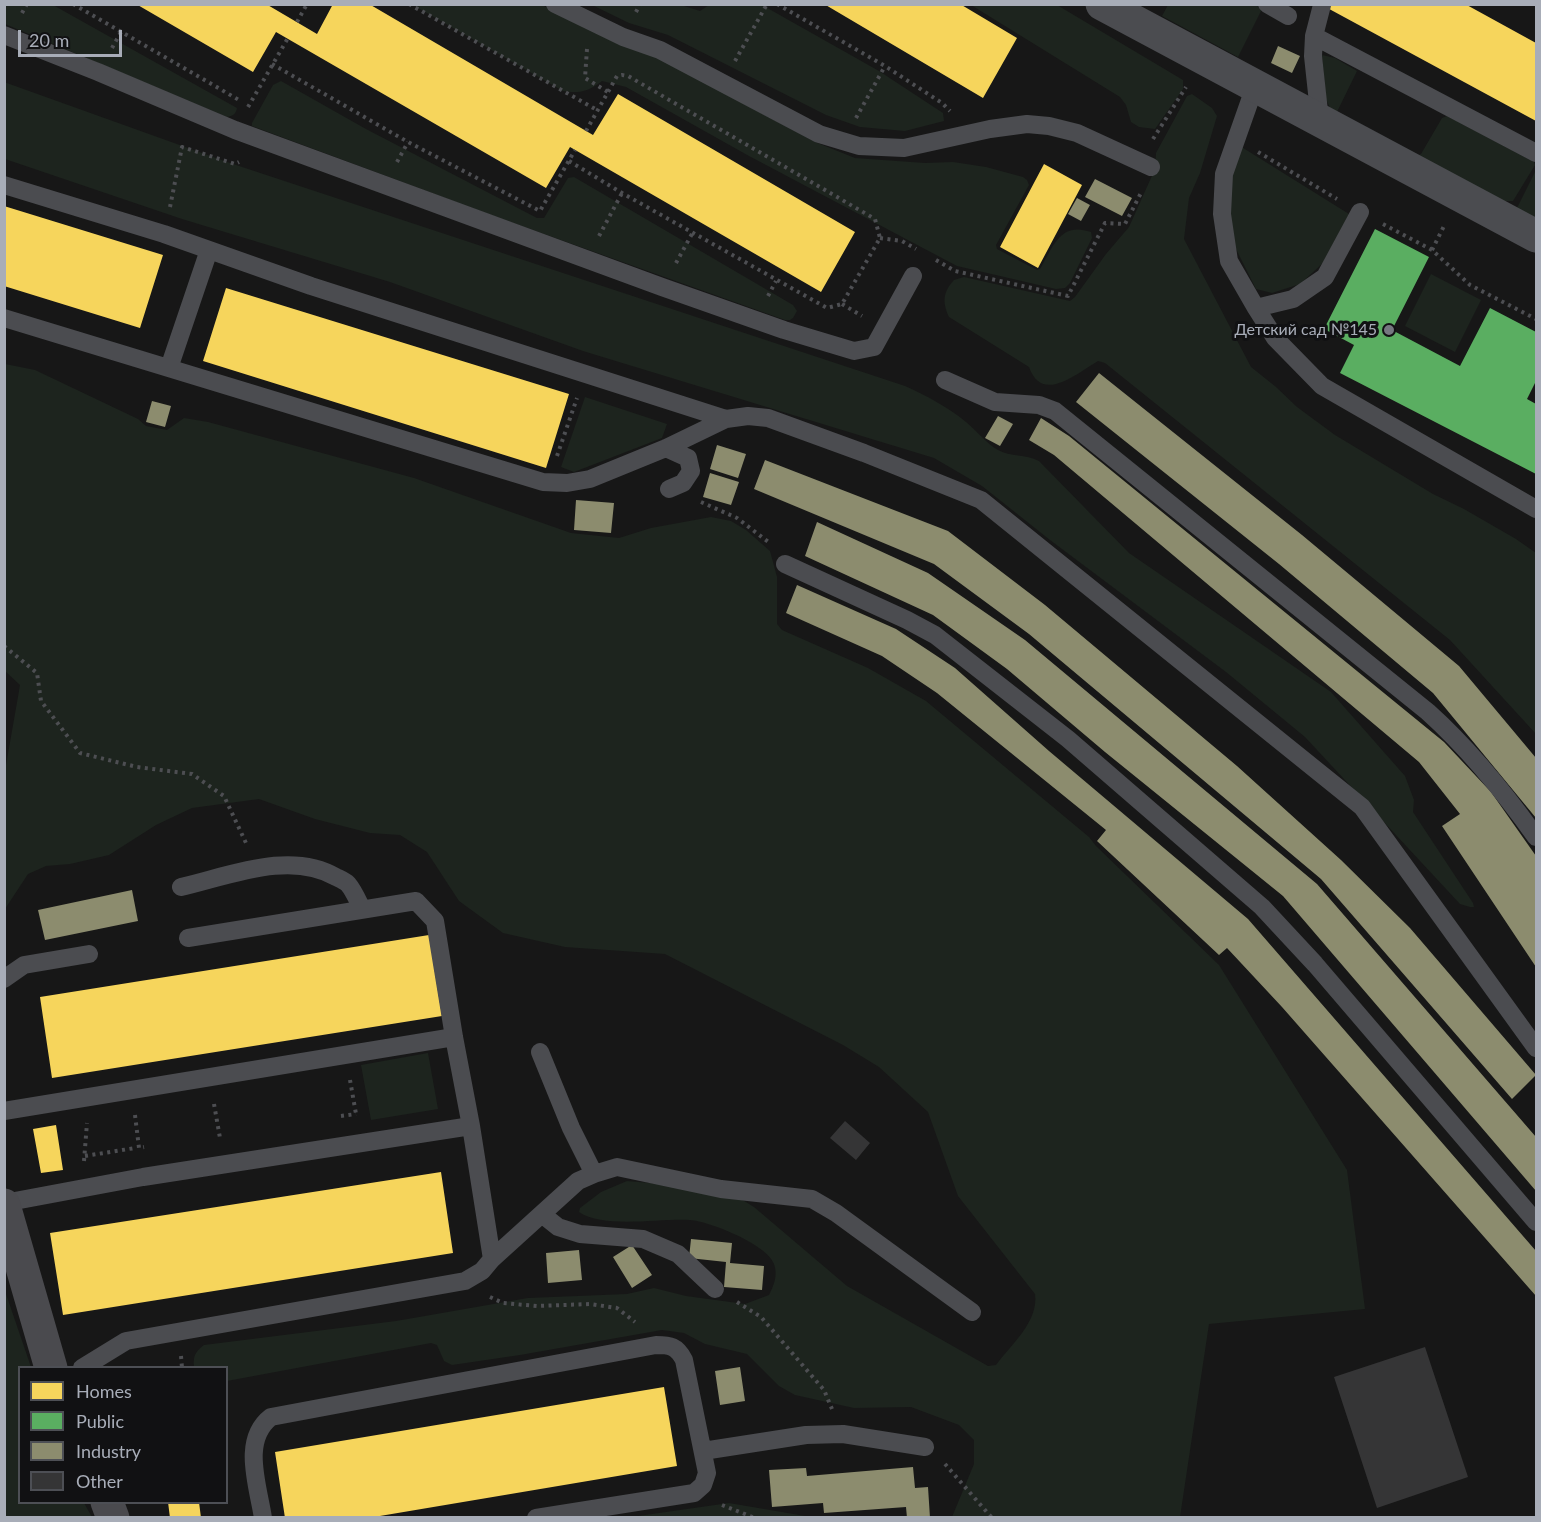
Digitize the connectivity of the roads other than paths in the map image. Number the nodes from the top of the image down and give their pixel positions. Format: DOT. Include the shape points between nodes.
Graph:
graph roads {
  1 [pos="555,4"];
  2 [pos="1102,4"];
  3 [pos="1267,4"];
  4 [pos="1322,5"];
  5 [pos="1288,16"];
  6 [pos="4,35"];
  7 [pos="1314,36"];
  8 [pos="1255,86"];
  9 [pos="1320,121"];
  10 [pos="1536,153"];
  11 [pos="1145,165"];
  12 [pos="4,185"];
  13 [pos="1360,212"];
  14 [pos="1536,236"];
  15 [pos="209,250"];
  16 [pos="913,276"];
  17 [pos="1256,308"];
  18 [pos="4,318"];
  19 [pos="169,368"];
  20 [pos="945,380"];
  21 [pos="726,420"];
  22 [pos="666,448"];
  23 [pos="676,486"];
  24 [pos="1536,509"];
  25 [pos="785,564"];
  26 [pos="1536,837"];
  27 [pos="181,888"];
  28 [pos="362,909"];
  29 [pos="188,938"];
  30 [pos="89,954"];
  31 [pos="4,979"];
  32 [pos="454,1037"];
  33 [pos="1536,1048"];
  34 [pos="540,1052"];
  35 [pos="4,1111"];
  36 [pos="471,1126"];
  37 [pos="594,1174"];
  38 [pos="4,1204"];
  39 [pos="543,1215"];
  40 [pos="1536,1222"];
  41 [pos="492,1259"];
  42 [pos="716,1289"];
  43 [pos="972,1312"];
  44 [pos="50,1366"];
  45 [pos="85,1366"];
  46 [pos="925,1447"];
  47 [pos="703,1451"];
  48 [pos="106,1504"];
  49 [pos="113,1518"];
  50 [pos="263,1518"];
  51 [pos="536,1518"];
  1 -- 11 [label="lane" via="660,50 819,134 859,146 904,148 1027,124 1077,133"];
  2 -- 8 [label="street"];
  3 -- 5 [label="lane"];
  4 -- 7 [label="lane"];
  6 -- 16 [label="lane" via="235,130 662,287 854,351 874,347"];
  7 -- 9 [label="lane"];
  7 -- 10 [label="lane"];
  8 -- 9 [label="street"];
  8 -- 17 [label="lane" via="1224,174 1222,213 1229,261"];
  9 -- 14 [label="street"];
  12 -- 15 [label="lane"];
  13 -- 17 [label="lane" via="1325,277 1293,299"];
  15 -- 19 [label="lane"];
  15 -- 21 [label="lane"];
  17 -- 24 [label="lane" via="1275,338 1322,386"];
  18 -- 19 [label="lane"];
  19 -- 22 [label="lane" via="548,482 590,479"];
  20 -- 26 [label="lane" via="995,402 1039,405 1055,411 1428,712 1501,789"];
  21 -- 22 [label="lane"];
  21 -- 33 [label="lane" via="768,418 981,500 1362,807"];
  22 -- 23 [label="lane" via="688,458 691,471"];
  25 -- 40 [label="lane" via="935,635 1068,739 1253,899 1315,964"];
  27 -- 28 [label="lane" via="258,869 307,866 347,883"];
  28 -- 29 [label="lane"];
  28 -- 32 [label="lane" via="416,901 435,921"];
  30 -- 31 [label="lane" via="24,965"];
  32 -- 35 [label="lane"];
  32 -- 36 [label="lane"];
  34 -- 37 [label="lane"];
  36 -- 38 [label="lane"];
  36 -- 41 [label="lane"];
  37 -- 39 [label="lane" via="566,1190"];
  37 -- 43 [label="lane" via="617,1167 721,1189 812,1199"];
  38 -- 44 [label="main road"];
  39 -- 41 [label="lane"];
  39 -- 42 [label="lane" via="558,1227 580,1234 652,1242 678,1254"];
  41 -- 45 [label="lane" via="465,1281 126,1341"];
  46 -- 47 [label="lane" via="843,1434 806,1435"];
  47 -- 50 [label="lane" via="684,1360 672,1345 656,1345 271,1417 257,1433 253,1455"];
  47 -- 51 [label="lane" via="707,1473 704,1485 693,1493"];
  48 -- 49 [label="main road"];
}
